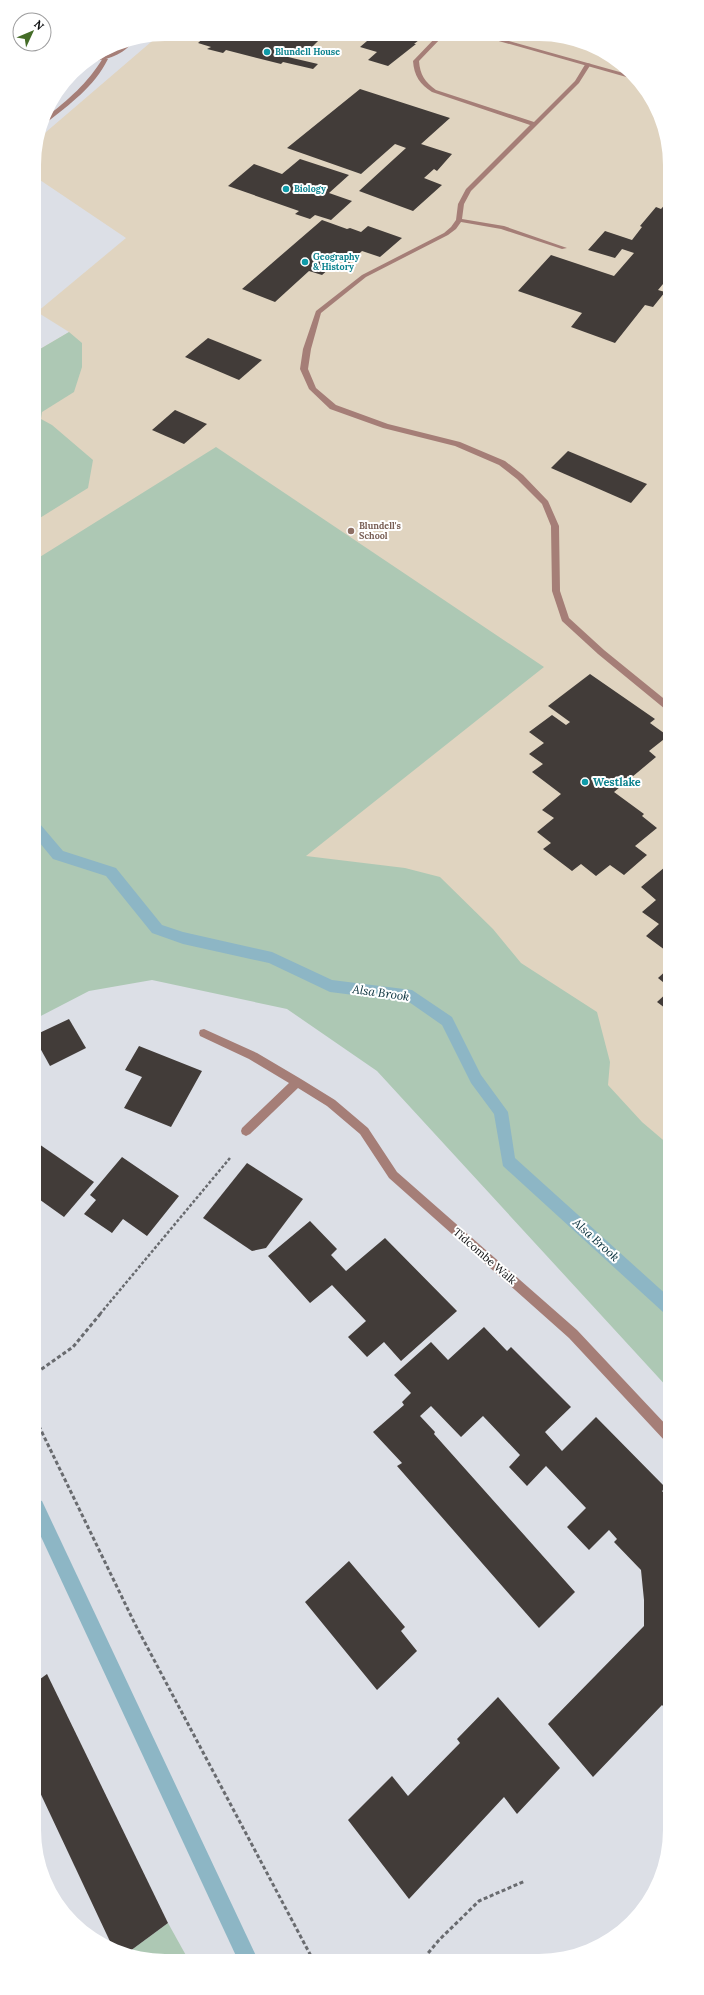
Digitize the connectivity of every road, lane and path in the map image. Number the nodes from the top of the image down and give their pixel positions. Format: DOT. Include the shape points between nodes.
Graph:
graph roads {
  1 [pos="435,41"];
  2 [pos="503,41"];
  3 [pos="121,49"];
  4 [pos="101,59"];
  5 [pos="105,59"];
  6 [pos="588,64"];
  7 [pos="624,74"];
  8 [pos="51,116"];
  9 [pos="535,124"];
  10 [pos="459,220"];
  11 [pos="564,248"];
  12 [pos="663,702"];
  13 [pos="204,1033"];
  14 [pos="297,1082"];
  15 [pos="246,1131"];
  16 [pos="41,1369"];
  17 [pos="41,1431"];
  18 [pos="663,1431"];
  19 [pos="525,1881"];
  20 [pos="310,1954"];
  21 [pos="427,1954"];
  1 -- 9 [label="street" via="416,61 421,82 434,91"];
  2 -- 6 [label="street"];
  3 -- 5 [label="street"];
  4 -- 5 [label="street"];
  5 -- 8 [label="street" via="101,68 85,86"];
  6 -- 7 [label="street"];
  6 -- 9 [label="street" via="577,82"];
  9 -- 10 [label="street" via="468,190 461,204"];
  10 -- 11 [label="street" via="502,227"];
  10 -- 12 [label="street" via="446,234 364,276 318,312 304,369 313,389 333,407 386,426 457,444 502,463 520,477 545,503 555,526 556,591 565,619 600,652"];
  13 -- 14 [label="street, Tidcombe Walk" via="253,1056"];
  14 -- 15 [label="street"];
  14 -- 18 [label="street, Tidcombe Walk" via="331,1103 364,1131 393,1174 573,1334"];
  15 -- 16 [label="path" via="232,1156 73,1347"];
  17 -- 20 [label="path" via="142,1636"];
  19 -- 21 [label="path" via="479,1901"];
}
